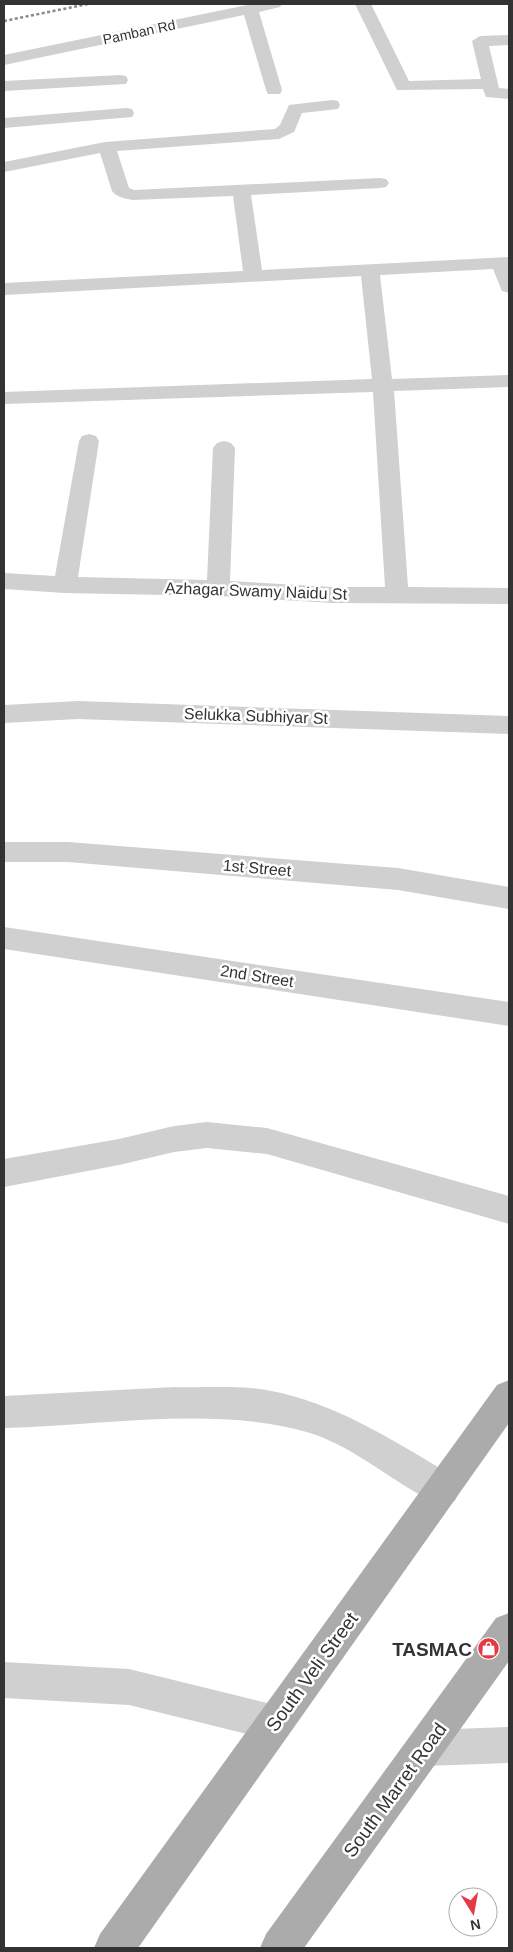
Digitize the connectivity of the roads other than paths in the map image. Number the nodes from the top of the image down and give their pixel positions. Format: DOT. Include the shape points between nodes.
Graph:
graph roads {
  1 [pos="274,4"];
  2 [pos="363,4"];
  3 [pos="250,9"];
  4 [pos="509,40"];
  5 [pos="4,60"];
  6 [pos="120,80"];
  7 [pos="490,84"];
  8 [pos="4,86"];
  9 [pos="274,90"];
  10 [pos="509,94"];
  11 [pos="332,105"];
  12 [pos="126,113"];
  13 [pos="4,123"];
  14 [pos="105,147"];
  15 [pos="4,167"];
  16 [pos="380,183"];
  17 [pos="241,190"];
  18 [pos="505,263"];
  19 [pos="370,269"];
  20 [pos="252,276"];
  21 [pos="509,287"];
  22 [pos="4,289"];
  23 [pos="509,381"];
  24 [pos="383,386"];
  25 [pos="4,398"];
  26 [pos="89,441"];
  27 [pos="224,448"];
  28 [pos="4,580"];
  29 [pos="65,585"];
  30 [pos="218,588"];
  31 [pos="397,595"];
  32 [pos="509,596"];
  33 [pos="4,714"];
  34 [pos="509,725"];
  35 [pos="4,852"];
  36 [pos="509,898"];
  37 [pos="4,938"];
  38 [pos="509,1014"];
  39 [pos="4,1173"];
  40 [pos="509,1210"];
  41 [pos="509,1396"];
  42 [pos="4,1412"];
  43 [pos="443,1489"];
  44 [pos="509,1631"];
  45 [pos="4,1680"];
  46 [pos="276,1723"];
  47 [pos="509,1746"];
  48 [pos="425,1748"];
  49 [pos="114,1948"];
  50 [pos="280,1948"];
  1 -- 3 [label="street, Pamban Rd"];
  2 -- 7 [label="street" via="404,86"];
  3 -- 5 [label="street, Pamban Rd"];
  3 -- 9 [label="street"];
  4 -- 7 [label="street" via="480,41"];
  6 -- 8 [label="street"];
  7 -- 10 [label="street" via="492,93"];
  11 -- 14 [label="street" via="295,109 288,128 279,134"];
  12 -- 13 [label="street"];
  14 -- 15 [label="street"];
  14 -- 17 [label="street" via="111,156 121,191 127,194"];
  16 -- 17 [label="street"];
  17 -- 20 [label="street"];
  18 -- 19 [label="street"];
  18 -- 21 [label="street"];
  19 -- 20 [label="street"];
  19 -- 24 [label="street"];
  20 -- 22 [label="street"];
  23 -- 24 [label="street"];
  24 -- 25 [label="street"];
  24 -- 31 [label="street"];
  26 -- 29 [label="street"];
  27 -- 30 [label="street"];
  28 -- 29 [label="street, Azhagar Swamy Naidu St"];
  29 -- 30 [label="street, Azhagar Swamy Naidu St"];
  30 -- 31 [label="street, Azhagar Swamy Naidu St" via="333,595"];
  31 -- 32 [label="street, Azhagar Swamy Naidu St"];
  33 -- 34 [label="street, Selukka Subhiyar St" via="78,710"];
  35 -- 36 [label="street, 1st Street" via="68,852 398,879"];
  37 -- 38 [label="street, 2nd Street"];
  39 -- 40 [label="street" via="207,1135 267,1141"];
  41 -- 43 [label="main road, South Veli Street"];
  42 -- 43 [label="street" via="175,1403 266,1406 314,1418 353,1436"];
  43 -- 46 [label="main road, South Veli Street"];
  44 -- 48 [label="main road, South Marret Road"];
  45 -- 46 [label="street" via="129,1687"];
  46 -- 49 [label="main road, South Veli Street"];
  47 -- 48 [label="street"];
  48 -- 50 [label="main road, South Marret Road"];
}
